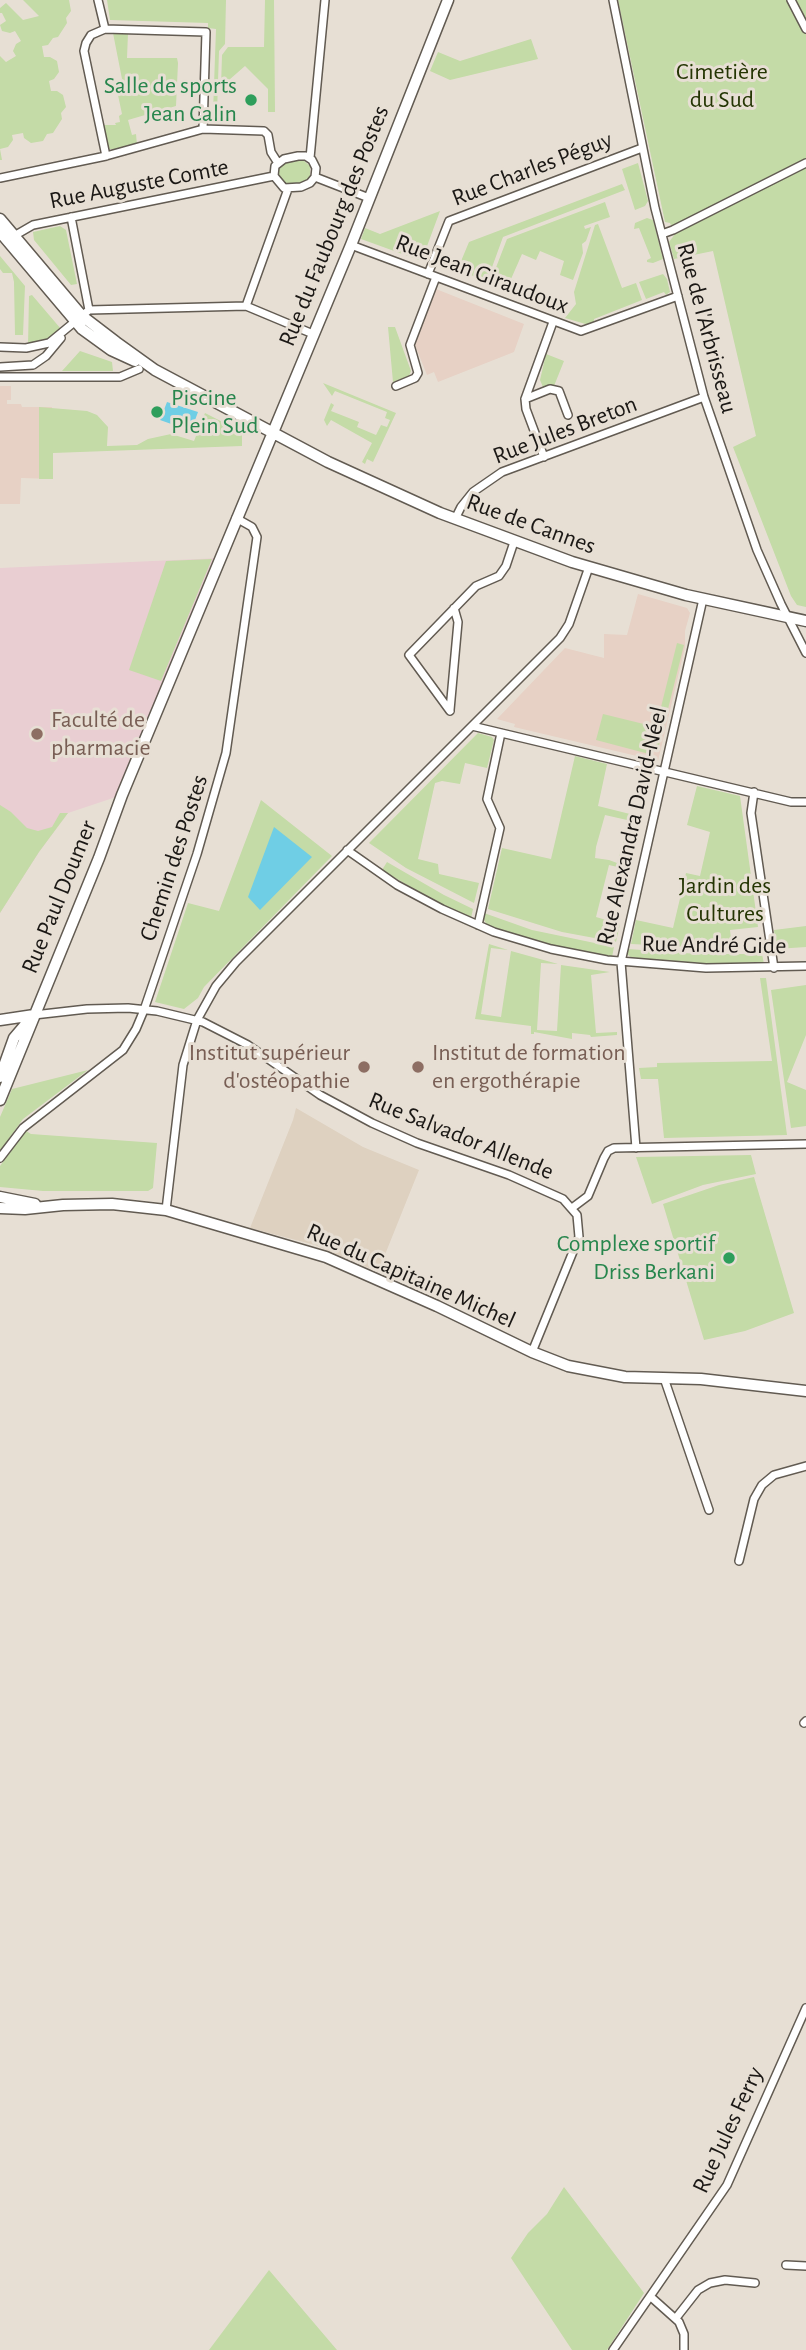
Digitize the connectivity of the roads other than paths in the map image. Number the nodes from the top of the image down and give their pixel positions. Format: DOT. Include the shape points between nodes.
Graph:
graph roads {
  1 [pos="98,0"];
  2 [pos="325,0"];
  3 [pos="448,0"];
  4 [pos="612,0"];
  5 [pos="791,0"];
  6 [pos="105,29"];
  7 [pos="806,29"];
  8 [pos="203,129"];
  9 [pos="642,148"];
  10 [pos="106,156"];
  11 [pos="310,158"];
  12 [pos="278,163"];
  13 [pos="806,163"];
  14 [pos="275,177"];
  15 [pos="315,177"];
  16 [pos="0,178"];
  17 [pos="288,189"];
  18 [pos="369,198"];
  19 [pos="71,217"];
  20 [pos="0,219"];
  21 [pos="0,232"];
  22 [pos="662,234"];
  23 [pos="14,236"];
  24 [pos="351,246"];
  25 [pos="432,276"];
  26 [pos="678,296"];
  27 [pos="247,306"];
  28 [pos="82,316"];
  29 [pos="553,322"];
  30 [pos="65,331"];
  31 [pos="313,334"];
  32 [pos="0,347"];
  33 [pos="0,367"];
  34 [pos="139,369"];
  35 [pos="0,377"];
  36 [pos="396,386"];
  37 [pos="704,397"];
  38 [pos="525,399"];
  39 [pos="568,415"];
  40 [pos="272,433"];
  41 [pos="544,457"];
  42 [pos="236,518"];
  43 [pos="455,519"];
  44 [pos="514,542"];
  45 [pos="589,567"];
  46 [pos="703,599"];
  47 [pos="454,608"];
  48 [pos="788,617"];
  49 [pos="806,621"];
  50 [pos="806,653"];
  51 [pos="472,726"];
  52 [pos="501,733"];
  53 [pos="665,772"];
  54 [pos="754,792"];
  55 [pos="806,802"];
  56 [pos="347,850"];
  57 [pos="478,925"];
  58 [pos="621,962"];
  59 [pos="806,966"];
  60 [pos="774,968"];
  61 [pos="144,1010"];
  62 [pos="34,1015"];
  63 [pos="0,1020"];
  64 [pos="197,1020"];
  65 [pos="0,1077"];
  66 [pos="0,1100"];
  67 [pos="806,1144"];
  68 [pos="636,1148"];
  69 [pos="0,1158"];
  70 [pos="0,1197"];
  71 [pos="57,1205"];
  72 [pos="0,1208"];
  73 [pos="572,1208"];
  74 [pos="166,1210"];
  75 [pos="532,1352"];
  76 [pos="664,1378"];
  77 [pos="806,1391"];
  78 [pos="806,1466"];
  79 [pos="709,1510"];
  80 [pos="739,1561"];
  81 [pos="806,2008"];
  82 [pos="786,2265"];
  83 [pos="806,2266"];
  84 [pos="755,2283"];
  85 [pos="651,2297"];
  86 [pos="676,2318"];
  87 [pos="613,2350"];
  88 [pos="684,2350"];
  1 -- 6 [label="street"];
  2 -- 11 [label="street"];
  3 -- 18 [label="main road, Rue du Faubourg des Postes"];
  4 -- 9 [label="street, Rue de l'Arbrisseau"];
  5 -- 7 [label="street"];
  6 -- 8 [label="street" via="206,32"];
  6 -- 10 [label="street" via="91,35 84,51"];
  8 -- 10 [label="street"];
  8 -- 12 [label="street" via="264,131"];
  9 -- 22 [label="street, Rue de l'Arbrisseau"];
  9 -- 25 [label="street, Rue Charles Péguy" via="449,221"];
  10 -- 16 [label="street"];
  11 -- 12 [label="street" via="298,156"];
  11 -- 15 [label="street"];
  12 -- 14 [label="street"];
  13 -- 22 [label="street"];
  14 -- 17 [label="street"];
  14 -- 19 [label="street, Rue Auguste Comte"];
  15 -- 17 [label="street" via="306,185"];
  15 -- 18 [label="street"];
  17 -- 27 [label="street"];
  18 -- 24 [label="main road, Rue du Faubourg des Postes"];
  19 -- 23 [label="street, Rue Auguste Comte" via="28,226"];
  19 -- 28 [label="street"];
  20 -- 23 [label="main road"];
  21 -- 28 [label="main road"];
  22 -- 26 [label="street, Rue de l'Arbrisseau"];
  23 -- 28 [label="main road"];
  24 -- 25 [label="street, Rue Jean Giraudoux"];
  24 -- 31 [label="main road, Rue du Faubourg des Postes"];
  25 -- 29 [label="street, Rue Jean Giraudoux"];
  25 -- 36 [label="street, Rue Charles Péguy" via="412,338 418,373"];
  26 -- 29 [label="street, Rue Jean Giraudoux" via="587,330"];
  26 -- 37 [label="street, Rue de l'Arbrisseau"];
  27 -- 28 [label="street"];
  27 -- 31 [label="street"];
  28 -- 30 [label="street"];
  28 -- 40 [label="main road, Rue de Cannes" via="155,370"];
  29 -- 38 [label="street"];
  30 -- 32 [label="street" via="43,346"];
  30 -- 33 [label="street" via="40,362"];
  31 -- 40 [label="main road, Rue du Faubourg des Postes"];
  34 -- 35 [label="street" via="120,377"];
  37 -- 41 [label="street, Rue Jules Breton"];
  37 -- 48 [label="street, Rue de l'Arbrisseau" via="753,539"];
  38 -- 39 [label="street" via="550,389 559,391"];
  38 -- 41 [label="street"];
  40 -- 42 [label="main road, Rue du Faubourg des Postes"];
  40 -- 43 [label="main road, Rue de Cannes"];
  41 -- 43 [label="street, Rue Jules Breton" via="502,472 484,484"];
  42 -- 61 [label="street, Chemin des Postes" via="252,527 257,537 229,733 208,818"];
  42 -- 62 [label="main road, Rue Paul Doumer"];
  43 -- 44 [label="main road, Rue de Cannes"];
  44 -- 45 [label="main road, Rue de Cannes"];
  44 -- 47 [label="street" via="499,576 476,586"];
  45 -- 46 [label="main road, Rue de Cannes"];
  45 -- 51 [label="street" via="564,633"];
  46 -- 48 [label="main road, Rue de Cannes"];
  46 -- 53 [label="street, Rue Alexandra David-Néel"];
  47 -- 47 [label="street" via="409,655 450,711 458,622"];
  48 -- 49 [label="main road, Rue de Cannes"];
  48 -- 50 [label="street, Rue de l'Arbrisseau"];
  51 -- 52 [label="street"];
  51 -- 56 [label="street"];
  52 -- 53 [label="street"];
  52 -- 57 [label="street" via="487,799 500,828"];
  53 -- 54 [label="street"];
  53 -- 58 [label="street, Rue Alexandra David-Néel"];
  54 -- 55 [label="street"];
  54 -- 60 [label="street" via="751,813"];
  56 -- 57 [label="street, Rue André Gide" via="407,891"];
  56 -- 64 [label="street" via="225,974"];
  57 -- 58 [label="street, Rue André Gide" via="551,949"];
  58 -- 60 [label="street, Rue André Gide"];
  58 -- 68 [label="street, Rue Alexandra David-Néel"];
  59 -- 60 [label="street, Rue André Gide"];
  61 -- 62 [label="street, Rue Salvador Allende" via="102,1008"];
  61 -- 64 [label="street, Rue Salvador Allende"];
  61 -- 69 [label="street, Chemin des Postes" via="122,1050 23,1128"];
  62 -- 63 [label="main road"];
  62 -- 65 [label="main road, Rue Paul Doumer" via="14,1038"];
  62 -- 66 [label="main road, Rue Paul Doumer"];
  64 -- 73 [label="street, Rue Salvador Allende" via="248,1045 372,1124 542,1188"];
  64 -- 74 [label="street" via="181,1075"];
  67 -- 68 [label="street"];
  68 -- 73 [label="street" via="608,1151 589,1196"];
  70 -- 71 [label="main road, Rue du Capitaine Michel"];
  71 -- 72 [label="main road, Rue du Capitaine Michel"];
  71 -- 74 [label="main road, Rue du Capitaine Michel" via="112,1204"];
  73 -- 75 [label="street, Rue Salvador Allende" via="579,1222 579,1237"];
  74 -- 75 [label="main road, Rue du Capitaine Michel" via="326,1257"];
  75 -- 76 [label="main road, Rue du Capitaine Michel" via="595,1373"];
  76 -- 77 [label="main road, Rue du Capitaine Michel"];
  76 -- 79 [label="street"];
  78 -- 80 [label="street" via="774,1475 762,1485 754,1499"];
  81 -- 85 [label="street, Rue Jules Ferry" via="727,2185"];
  82 -- 83 [label="street"];
  84 -- 86 [label="street" via="724,2280 703,2286"];
  85 -- 86 [label="street"];
  85 -- 87 [label="street, Rue Jules Ferry"];
  86 -- 88 [label="street" via="684,2334"];
}
